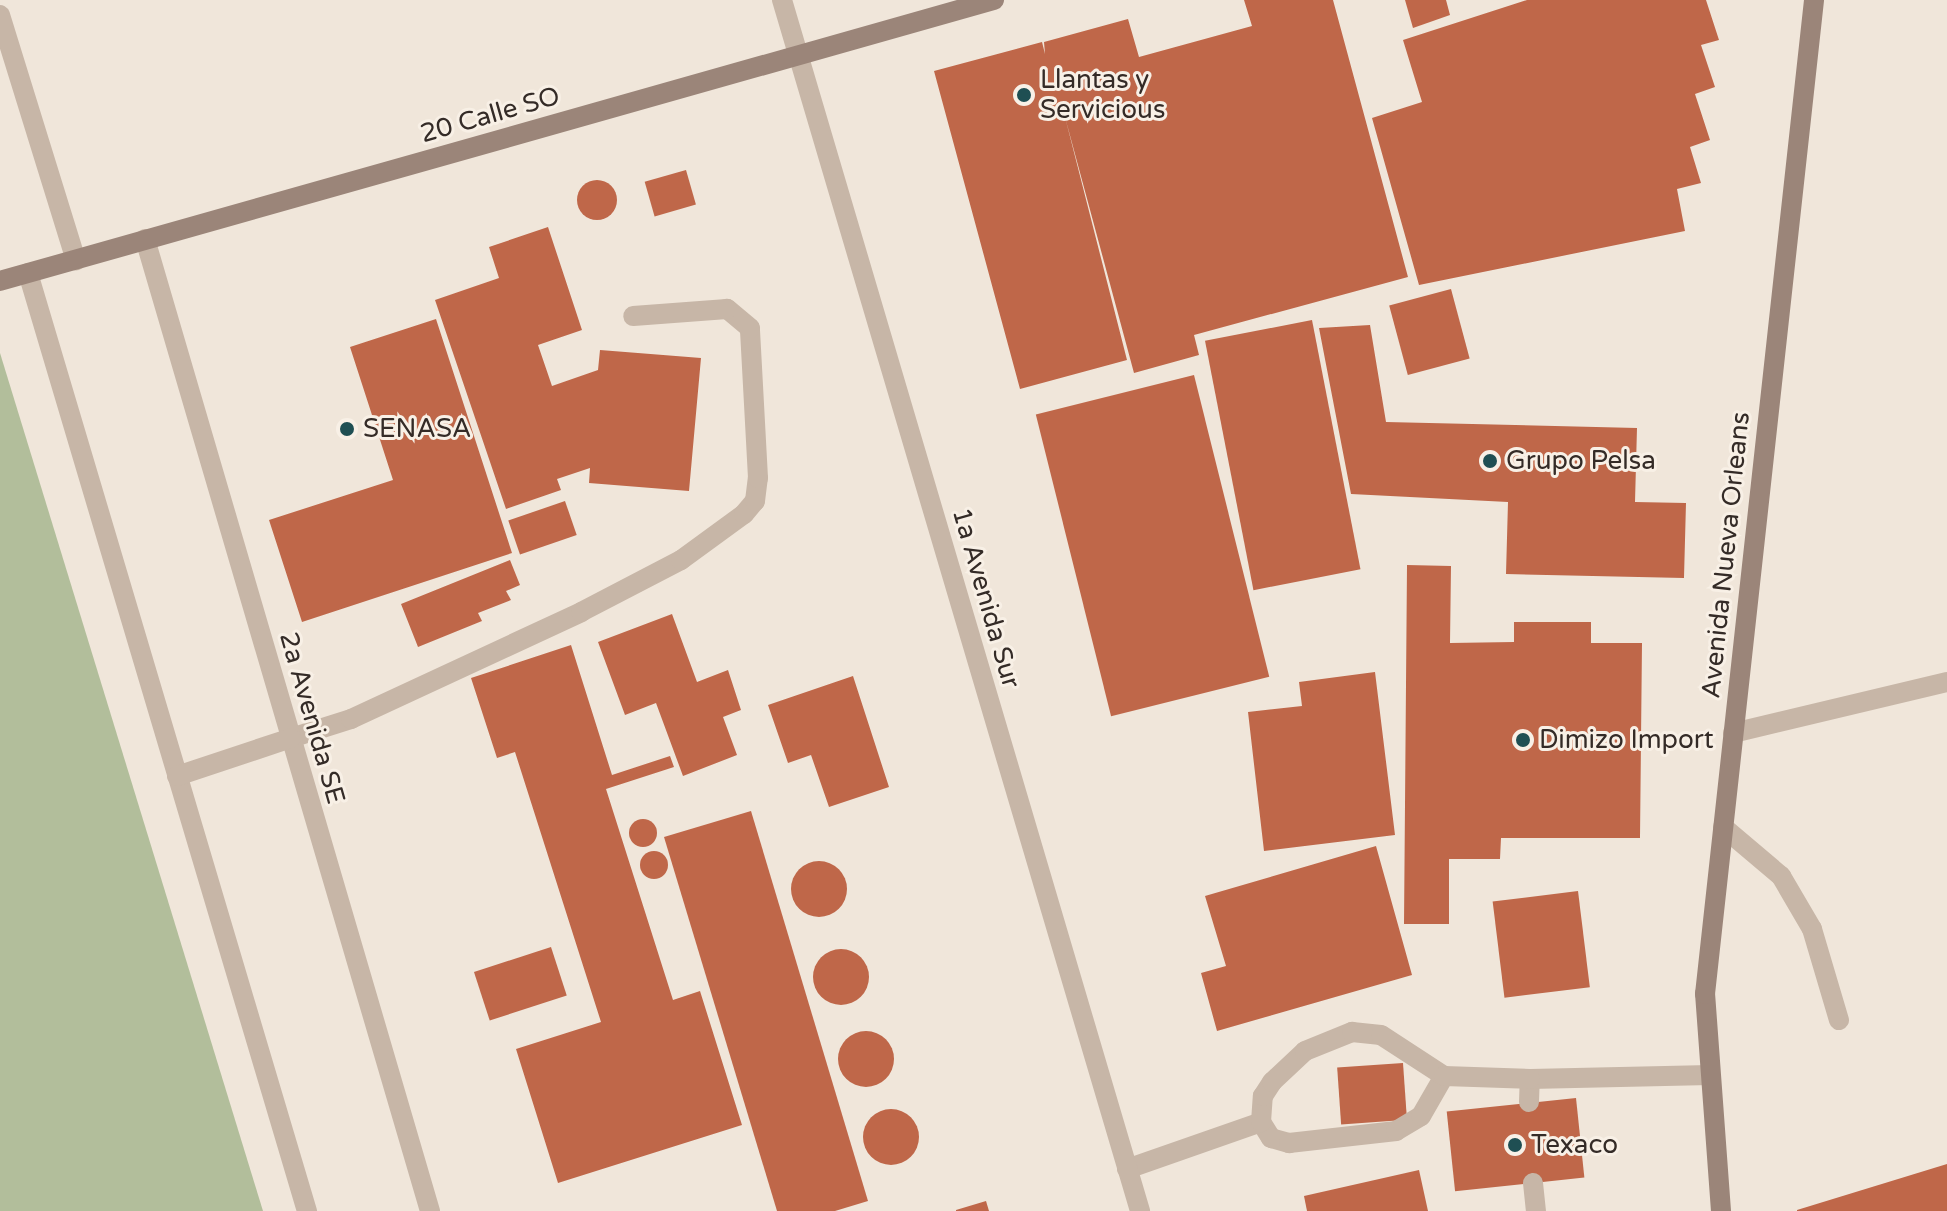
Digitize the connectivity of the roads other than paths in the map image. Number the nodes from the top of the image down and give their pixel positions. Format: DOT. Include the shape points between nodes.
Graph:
graph roads {
  1 [pos="782,0"];
  2 [pos="994,0"];
  3 [pos="1814,0"];
  4 [pos="0,15"];
  5 [pos="798,55"];
  6 [pos="145,239"];
  7 [pos="76,260"];
  8 [pos="28,273"];
  9 [pos="0,281"];
  10 [pos="633,316"];
  11 [pos="1947,682"];
  12 [pos="1733,733"];
  13 [pos="291,738"];
  14 [pos="177,776"];
  15 [pos="1723,827"];
  16 [pos="1839,1020"];
  17 [pos="1710,1075"];
  18 [pos="1444,1076"];
  19 [pos="1530,1079"];
  20 [pos="1529,1102"];
  21 [pos="1261,1122"];
  22 [pos="1127,1169"];
  23 [pos="1533,1183"];
  24 [pos="307,1211"];
  25 [pos="430,1211"];
  26 [pos="1140,1211"];
  27 [pos="1536,1211"];
  28 [pos="1721,1211"];
  1 -- 5 [label="street, 1a Avenida Sur"];
  2 -- 5 [label="street, 20 Calle SO"];
  3 -- 12 [label="street, Avenida Nueva Orleans"];
  4 -- 7 [label="street"];
  5 -- 6 [label="street, 20 Calle SO"];
  5 -- 22 [label="street, 1a Avenida Sur"];
  6 -- 7 [label="street, 20 Calle SO"];
  6 -- 13 [label="street, 2a Avenida SE"];
  7 -- 8 [label="street, 20 Calle SO"];
  8 -- 9 [label="street, 20 Calle SO"];
  8 -- 14 [label="street"];
  10 -- 13 [label="street" via="727,309 750,328 755,501 681,560 581,612 351,719"];
  11 -- 12 [label="street"];
  12 -- 15 [label="street, Avenida Nueva Orleans"];
  13 -- 14 [label="street"];
  13 -- 25 [label="street, 2a Avenida SE"];
  14 -- 24 [label="street"];
  15 -- 16 [label="street" via="1781,876 1812,929"];
  15 -- 17 [label="street, Avenida Nueva Orleans" via="1705,994"];
  17 -- 19 [label="street"];
  17 -- 28 [label="street, Avenida Nueva Orleans"];
  18 -- 19 [label="street"];
  18 -- 21 [label="street" via="1421,1116 1396,1131 1289,1143 1271,1138"];
  18 -- 21 [label="street" via="1381,1035 1352,1032 1305,1051 1272,1082 1263,1096"];
  19 -- 20 [label="street"];
  21 -- 22 [label="street"];
  22 -- 26 [label="street, 1a Avenida Sur"];
  23 -- 27 [label="street"];
}
